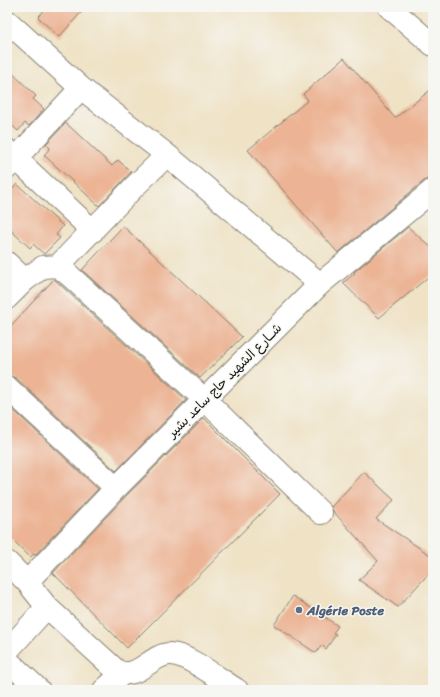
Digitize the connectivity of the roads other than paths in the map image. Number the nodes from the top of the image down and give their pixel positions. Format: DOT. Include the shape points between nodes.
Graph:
graph roads {
  1 [pos="13,7"];
  2 [pos="389,7"];
  3 [pos="7,14"];
  4 [pos="7,21"];
  5 [pos="433,45"];
  6 [pos="81,88"];
  7 [pos="167,155"];
  8 [pos="10,159"];
  9 [pos="433,190"];
  10 [pos="93,230"];
  11 [pos="7,263"];
  12 [pos="58,266"];
  13 [pos="25,280"];
  14 [pos="320,284"];
  15 [pos="7,298"];
  16 [pos="7,388"];
  17 [pos="204,399"];
  18 [pos="116,488"];
  19 [pos="321,513"];
  20 [pos="7,562"];
  21 [pos="27,582"];
  22 [pos="47,607"];
  23 [pos="7,651"];
  24 [pos="7,660"];
  25 [pos="122,674"];
  26 [pos="39,690"];
  27 [pos="104,690"];
  28 [pos="237,690"];
  1 -- 3 [label="street"];
  2 -- 5 [label="street"];
  4 -- 6 [label="street"];
  6 -- 7 [label="street"];
  6 -- 8 [label="street"];
  7 -- 10 [label="street"];
  7 -- 14 [label="street"];
  8 -- 10 [label="street"];
  9 -- 14 [label="street, شــارع الشهيد حاج ساعد بشير"];
  10 -- 12 [label="street"];
  11 -- 13 [label="street"];
  12 -- 13 [label="street" via="43,267"];
  12 -- 17 [label="street"];
  13 -- 15 [label="street"];
  14 -- 17 [label="street, شــارع الشهيد حاج ساعد بشير"];
  16 -- 18 [label="street"];
  17 -- 18 [label="street, شــارع الشهيد حاج ساعد بشير"];
  17 -- 19 [label="street"];
  18 -- 21 [label="street, شــارع الشهيد حاج ساعد بشير"];
  20 -- 21 [label="street"];
  21 -- 22 [label="street"];
  22 -- 23 [label="street"];
  22 -- 25 [label="street"];
  24 -- 26 [label="street"];
  25 -- 27 [label="street"];
  25 -- 28 [label="street" via="134,673 156,659 170,654 186,658"];
}
